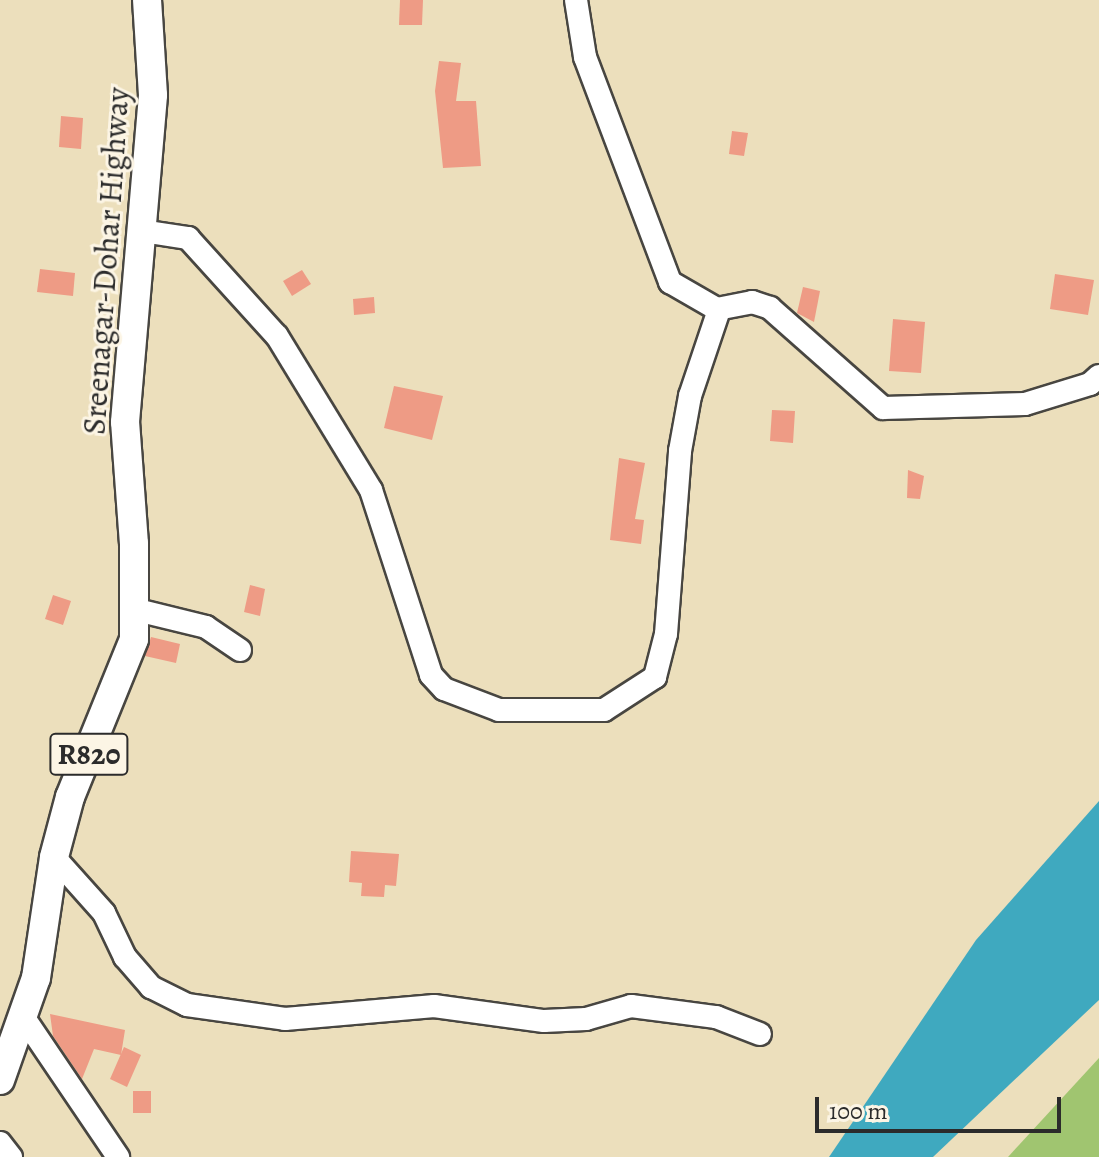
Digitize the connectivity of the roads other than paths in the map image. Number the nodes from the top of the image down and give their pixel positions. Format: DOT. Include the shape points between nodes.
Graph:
graph roads {
  1 [pos="147,0"];
  2 [pos="576,0"];
  3 [pos="142,231"];
  4 [pos="719,310"];
  5 [pos="1099,376"];
  6 [pos="137,610"];
  7 [pos="240,650"];
  8 [pos="54,857"];
  9 [pos="24,1018"];
  10 [pos="760,1034"];
  11 [pos="0,1080"];
  12 [pos="0,1143"];
  13 [pos="11,1157"];
  14 [pos="118,1157"];
  1 -- 3 [label="main road, Sreenagar-Dohar Highway / R820" via="153,95"];
  2 -- 4 [label="street" via="585,57 664,274"];
  3 -- 4 [label="street" via="188,238 277,336 371,490 431,675 444,689 499,710 604,710 655,677 666,634 690,396"];
  3 -- 6 [label="main road, Sreenagar-Dohar Highway / R820" via="125,422"];
  4 -- 5 [label="street" via="752,302 770,308 883,408 1025,404 1090,384"];
  6 -- 7 [label="street" via="206,627"];
  6 -- 8 [label="main road, Sreenagar-Dohar Highway / R820" via="126,669 70,797"];
  8 -- 9 [label="main road, Sreenagar-Dohar Highway / R820" via="39,962"];
  8 -- 10 [label="street" via="104,913 125,957 151,987 187,1005 285,1019 434,1006 544,1021 586,1019 631,1006 716,1017"];
  9 -- 11 [label="main road, Sreenagar-Dohar Highway / R820"];
  9 -- 14 [label="street"];
  12 -- 13 [label="street"];
}
